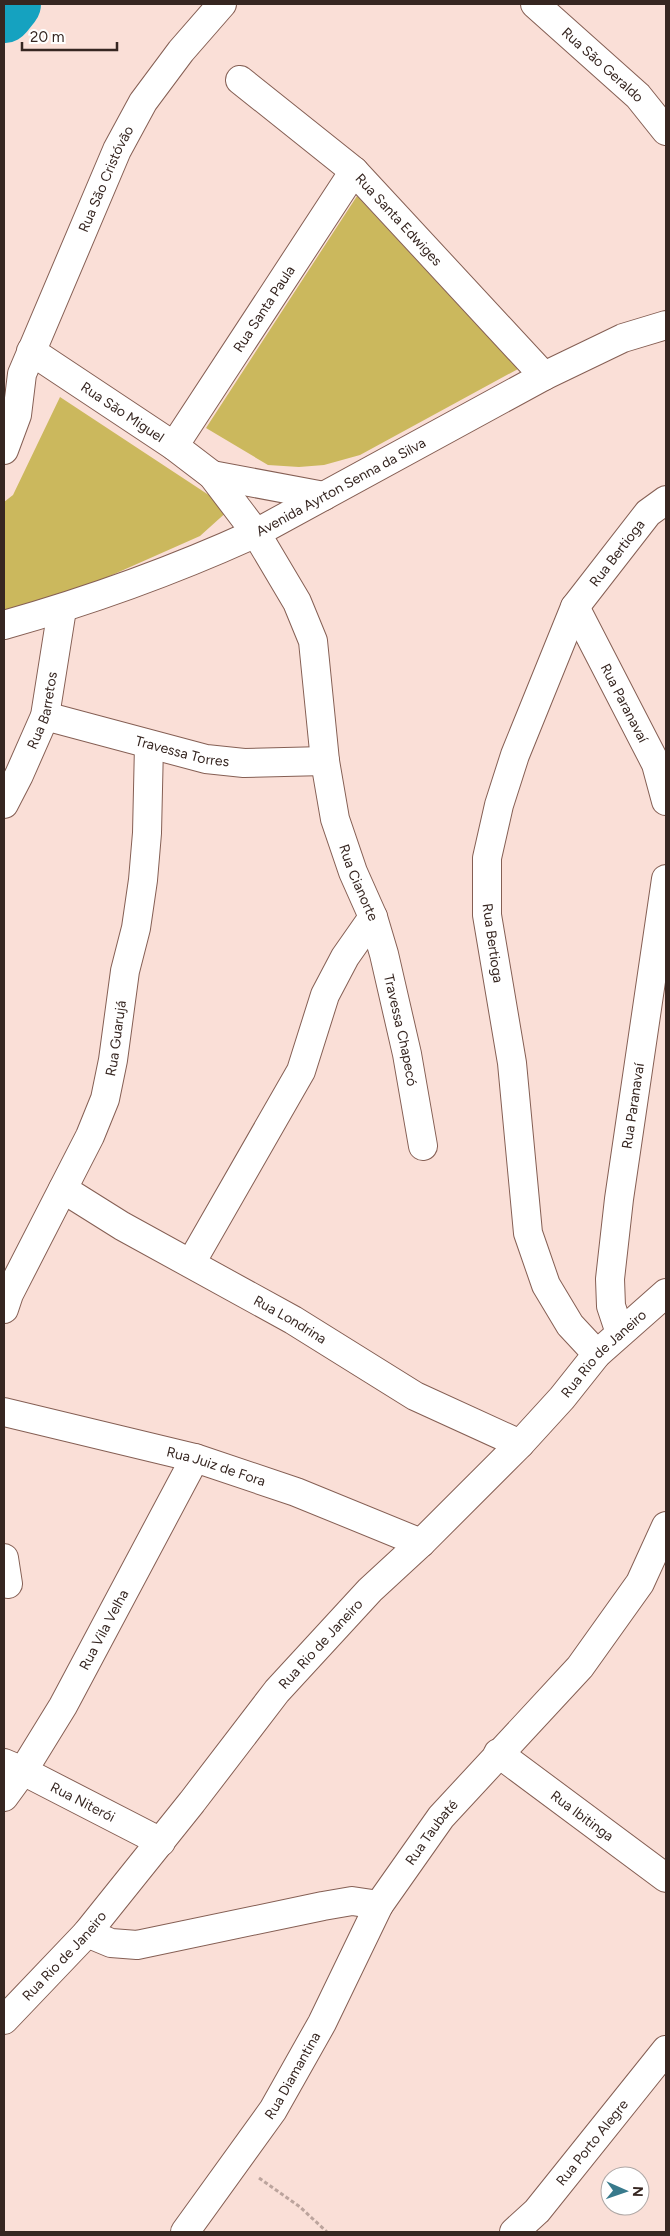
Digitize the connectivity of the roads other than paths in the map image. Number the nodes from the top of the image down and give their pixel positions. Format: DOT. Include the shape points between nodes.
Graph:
graph roads {
  1 [pos="222,4"];
  2 [pos="535,4"];
  3 [pos="240,80"];
  4 [pos="666,131"];
  5 [pos="354,171"];
  6 [pos="666,324"];
  7 [pos="19,369"];
  8 [pos="544,376"];
  9 [pos="174,446"];
  10 [pos="4,450"];
  11 [pos="212,475"];
  12 [pos="324,496"];
  13 [pos="666,500"];
  14 [pos="256,533"];
  15 [pos="575,607"];
  16 [pos="62,609"];
  17 [pos="4,625"];
  18 [pos="45,716"];
  19 [pos="149,745"];
  20 [pos="325,761"];
  21 [pos="666,800"];
  22 [pos="4,804"];
  23 [pos="666,879"];
  24 [pos="374,917"];
  25 [pos="423,1146"];
  26 [pos="63,1189"];
  27 [pos="191,1263"];
  28 [pos="666,1293"];
  29 [pos="4,1310"];
  30 [pos="620,1332"];
  31 [pos="597,1354"];
  32 [pos="4,1412"];
  33 [pos="520,1444"];
  34 [pos="195,1458"];
  35 [pos="666,1526"];
  36 [pos="421,1543"];
  37 [pos="498,1753"];
  38 [pos="14,1767"];
  39 [pos="4,1797"];
  40 [pos="161,1842"];
  41 [pos="666,1878"];
  42 [pos="379,1905"];
  43 [pos="87,1934"];
  44 [pos="4,2020"];
  45 [pos="666,2050"];
  46 [pos="185,2232"];
  47 [pos="514,2232"];
  1 -- 7 [label="street, Rua São Cristóvão" via="143,102 117,150"];
  2 -- 4 [label="street, Rua São Geraldo" via="638,96"];
  3 -- 5 [label="street, Rua Santa Edwiges"];
  5 -- 8 [label="street, Rua Santa Edwiges"];
  5 -- 9 [label="street, Rua Santa Paula"];
  6 -- 8 [label="street, Avenida Ayrton Senna da Silva" via="623,338"];
  7 -- 9 [label="street, Rua São Miguel"];
  7 -- 10 [label="street, Rua São Cristóvão" via="17,415"];
  8 -- 12 [label="street, Avenida Ayrton Senna da Silva"];
  9 -- 11 [label="street, Rua São Miguel"];
  11 -- 12 [label="street, Rua São Miguel"];
  11 -- 14 [label="street, Rua São Miguel"];
  12 -- 14 [label="street, Avenida Ayrton Senna da Silva"];
  13 -- 15 [label="street, Rua Bertioga" via="648,513"];
  14 -- 16 [label="street, Avenida Ayrton Senna da Silva"];
  14 -- 20 [label="street, Rua Cianorte" via="297,602 313,641"];
  15 -- 21 [label="street, Rua Paranavaí" via="656,764"];
  15 -- 31 [label="street, Rua Bertioga" via="515,755 499,805 488,858 486,915 512,1063 528,1233 546,1285 570,1326"];
  16 -- 17 [label="street, Avenida Ayrton Senna da Silva"];
  16 -- 18 [label="street, Rua Barretos"];
  18 -- 19 [label="street, Travessa Torres"];
  18 -- 22 [label="street, Rua Barretos"];
  19 -- 20 [label="street, Travessa Torres" via="206,759 244,763"];
  19 -- 26 [label="street, Rua Guarujá" via="143,880 125,971 114,1060 105,1099"];
  20 -- 24 [label="street, Rua Cianorte" via="335,819 353,872"];
  23 -- 30 [label="street, Rua Paranavaí" via="610,1279 611,1306"];
  24 -- 25 [label="street, Travessa Chapecó" via="407,1054"];
  24 -- 27 [label="street, Rua Cianorte" via="345,957 325,996 300,1071"];
  26 -- 27 [label="street, Rua Londrina" via="122,1226"];
  26 -- 29 [label="street, Rua Guarujá" via="9,1294"];
  27 -- 33 [label="street, Rua Londrina" via="293,1320 415,1396"];
  28 -- 30 [label="street, Rua Rio de Janeiro"];
  30 -- 31 [label="street, Rua Rio de Janeiro"];
  31 -- 33 [label="street, Rua Rio de Janeiro"];
  32 -- 34 [label="street, Rua Juiz de Fora"];
  33 -- 36 [label="street, Rua Rio de Janeiro"];
  34 -- 36 [label="street, Rua Juiz de Fora" via="296,1492"];
  34 -- 38 [label="street, Rua Vila Velha" via="63,1706"];
  35 -- 37 [label="street, Rua Taubaté" via="640,1583 580,1667"];
  36 -- 40 [label="street, Rua Rio de Janeiro" via="370,1590 277,1691"];
  37 -- 41 [label="street, Rua Ibitinga"];
  37 -- 42 [label="street, Rua Taubaté" via="441,1817"];
  38 -- 39 [label="street, Rua Vila Velha"];
  38 -- 40 [label="street, Rua Niterói"];
  40 -- 43 [label="street, Rua Rio de Janeiro"];
  42 -- 43 [label="street" via="352,1901 138,1945 111,1943"];
  42 -- 46 [label="street, Rua Diamantina" via="322,2023 273,2110"];
  43 -- 44 [label="street, Rua Rio de Janeiro"];
  45 -- 47 [label="street, Rua Porto Alegre" via="537,2211"];
}
